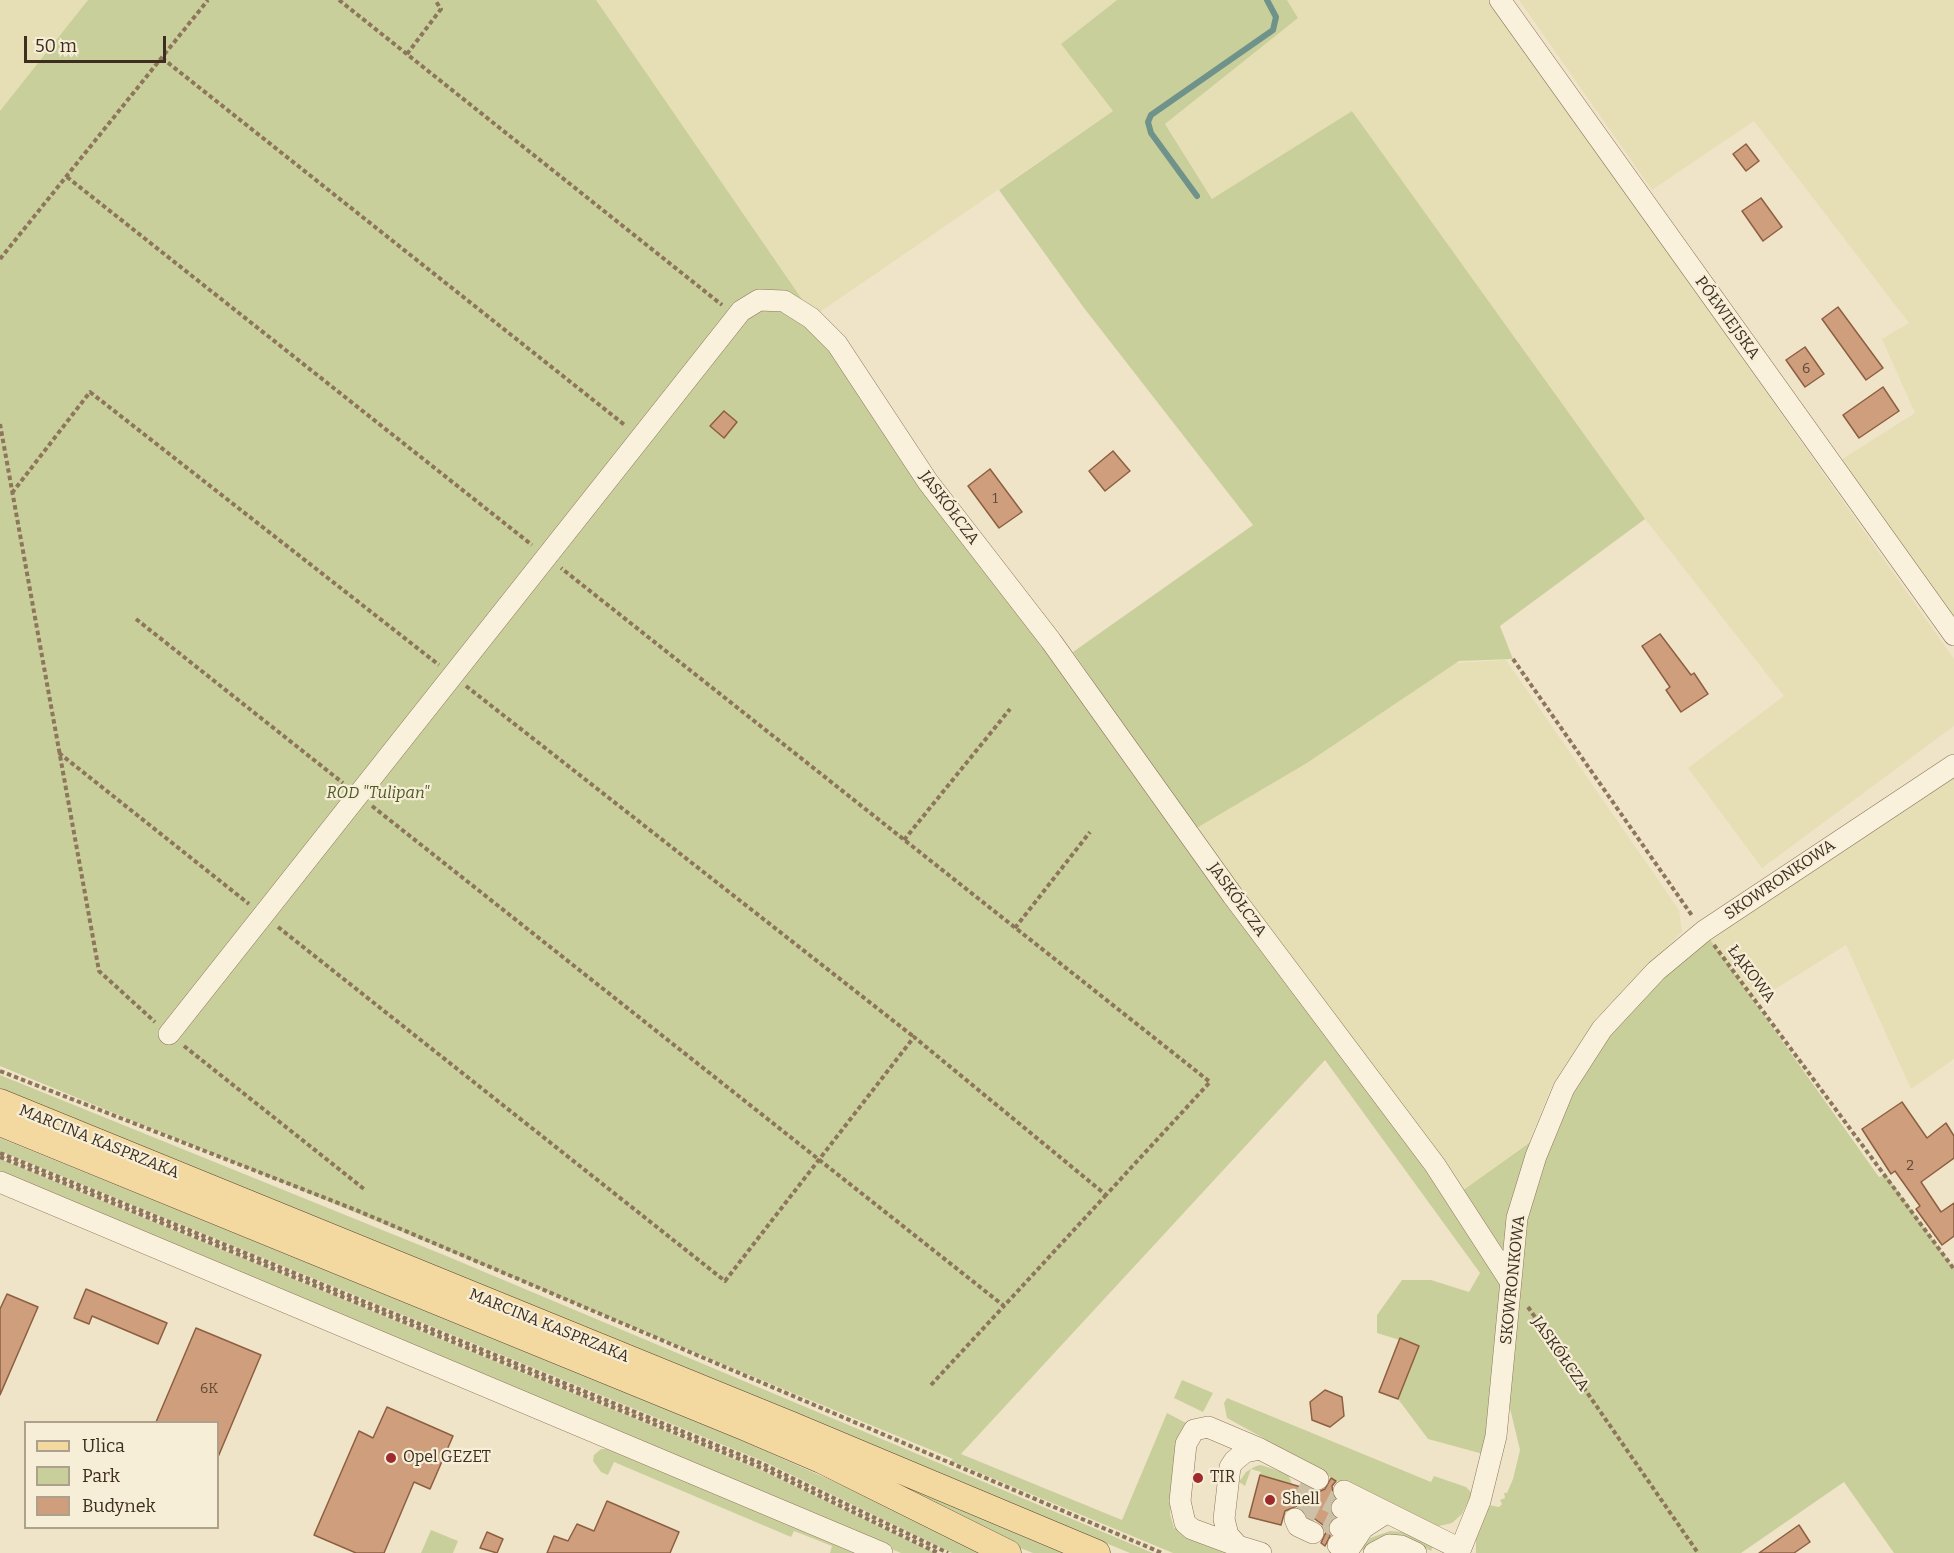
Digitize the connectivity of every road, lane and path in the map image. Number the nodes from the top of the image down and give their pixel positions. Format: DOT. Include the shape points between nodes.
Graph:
graph roads {
  1 [pos="208,0"];
  2 [pos="339,0"];
  3 [pos="435,0"];
  4 [pos="1500,0"];
  5 [pos="407,54"];
  6 [pos="162,58"];
  7 [pos="66,177"];
  8 [pos="0,259"];
  9 [pos="738,315"];
  10 [pos="0,424"];
  11 [pos="641,438"];
  12 [pos="547,557"];
  13 [pos="136,619"];
  14 [pos="1954,635"];
  15 [pos="1513,659"];
  16 [pos="1010,709"];
  17 [pos="59,753"];
  18 [pos="1954,765"];
  19 [pos="358,795"];
  20 [pos="1090,832"];
  21 [pos="904,840"];
  22 [pos="263,915"];
  23 [pos="1015,928"];
  24 [pos="1704,932"];
  25 [pos="169,1034"];
  26 [pos="0,1071"];
  27 [pos="0,1102"];
  28 [pos="0,1123"];
  29 [pos="0,1155"];
  30 [pos="819,1160"];
  31 [pos="0,1182"];
  32 [pos="364,1189"];
  33 [pos="1106,1195"];
  34 [pos="1954,1269"];
  35 [pos="1510,1281"];
  36 [pos="1004,1306"];
  37 [pos="931,1384"];
  38 [pos="1260,1449"];
  39 [pos="1305,1477"];
  40 [pos="1295,1519"];
  41 [pos="1354,1521"];
  42 [pos="1313,1533"];
  43 [pos="1238,1545"];
  44 [pos="1459,1551"];
  45 [pos="882,1553"];
  46 [pos="938,1553"];
  47 [pos="948,1553"];
  48 [pos="1008,1553"];
  49 [pos="1097,1553"];
  50 [pos="1162,1553"];
  51 [pos="1262,1553"];
  52 [pos="1374,1553"];
  53 [pos="1416,1553"];
  54 [pos="1698,1553"];
  1 -- 6 [label="path"];
  2 -- 5 [label="path"];
  3 -- 5 [label="path" via="441,9"];
  4 -- 14 [label="street, PÓŁWIEJSKA"];
  5 -- 9 [label="path"];
  6 -- 7 [label="path"];
  6 -- 11 [label="path"];
  7 -- 8 [label="path"];
  7 -- 12 [label="path"];
  9 -- 11 [label="street"];
  9 -- 35 [label="street, JASKÓŁCZA" via="759,300 787,302 811,318 837,344 928,482 1051,641 1246,914 1435,1165"];
  10 -- 17 [label="path"];
  11 -- 12 [label="street"];
  12 -- 19 [label="street"];
  12 -- 21 [label="path"];
  13 -- 19 [label="path"];
  15 -- 24 [label="path, ŁĄKOWA"];
  16 -- 21 [label="path"];
  17 -- 22 [label="path"];
  17 -- 25 [label="path" via="99,971"];
  18 -- 24 [label="street, SKOWRONKOWA"];
  19 -- 22 [label="street"];
  19 -- 30 [label="path"];
  20 -- 23 [label="path"];
  21 -- 23 [label="path"];
  22 -- 25 [label="street"];
  22 -- 30 [label="path" via="724,1281"];
  23 -- 33 [label="path" via="1210,1082"];
  24 -- 34 [label="path, ŁĄKOWA"];
  24 -- 35 [label="street, SKOWRONKOWA" via="1656,972 1602,1029 1564,1088 1536,1156 1517,1218"];
  25 -- 32 [label="path"];
  26 -- 50 [label="path" via="356,1210"];
  27 -- 49 [label="main road, MARCINA KASPRZAKA"];
  28 -- 48 [label="main road, MARCINA KASPRZAKA" via="766,1436"];
  29 -- 46 [label="path" via="764,1469"];
  29 -- 47 [label="path" via="765,1465"];
  30 -- 33 [label="path" via="914,1037"];
  30 -- 36 [label="path"];
  31 -- 45 [label="street"];
  33 -- 36 [label="path"];
  35 -- 44 [label="street, SKOWRONKOWA" via="1496,1436 1480,1501"];
  35 -- 54 [label="path, JASKÓŁCZA"];
  36 -- 37 [label="path"];
  38 -- 39 [label="street"];
  38 -- 43 [label="street" via="1239,1455 1230,1467 1224,1519 1228,1534"];
  38 -- 43 [label="street" via="1208,1427 1194,1431 1186,1444 1180,1501 1185,1522 1192,1529"];
  40 -- 42 [label="street" via="1298,1526"];
  41 -- 44 [label="street"];
  43 -- 51 [label="street"];
  52 -- 53 [label="street" via="1389,1545"];
}
